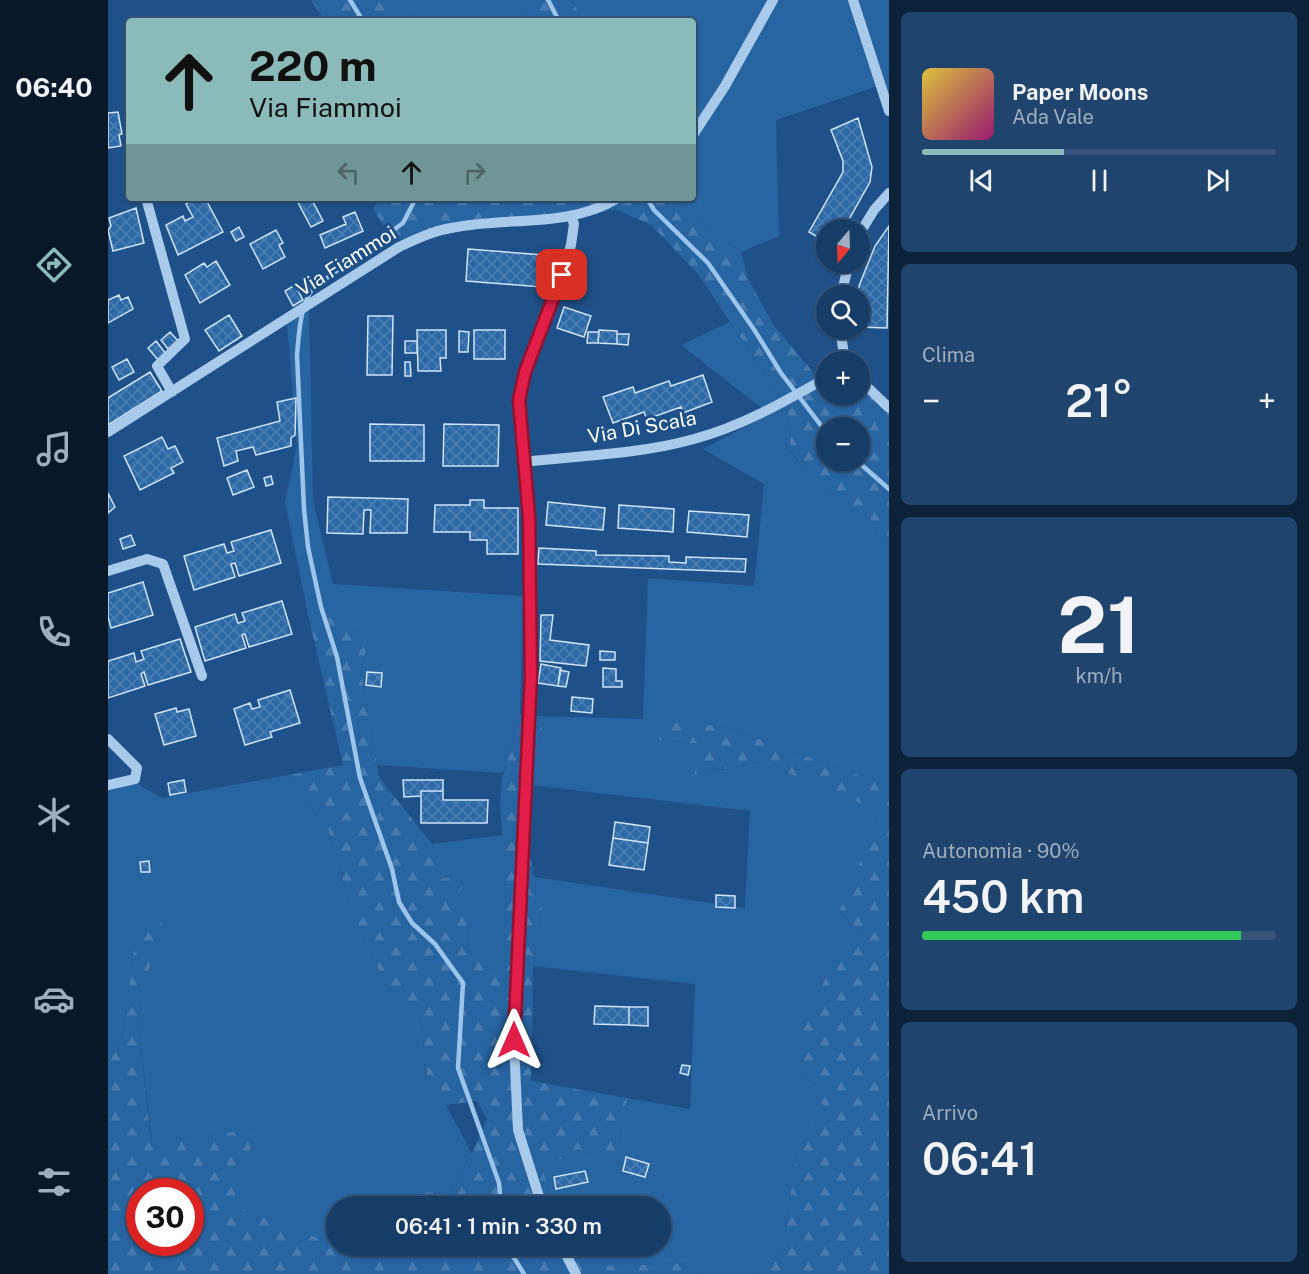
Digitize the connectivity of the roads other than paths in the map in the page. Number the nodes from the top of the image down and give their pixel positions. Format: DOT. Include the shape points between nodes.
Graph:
graph roads {
  1 [pos="773,0"];
  2 [pos="853,0"];
  3 [pos="889,111"];
  4 [pos="696,130"];
  5 [pos="889,193"];
  6 [pos="147,201"];
  7 [pos="612,201"];
  8 [pos="571,216"];
  9 [pos="869,219"];
  10 [pos="816,384"];
  11 [pos="870,390"];
  12 [pos="172,392"];
  13 [pos="889,408"];
  14 [pos="108,432"];
  15 [pos="522,462"];
  16 [pos="108,572"];
  17 [pos="202,676"];
  18 [pos="108,739"];
  19 [pos="108,785"];
  20 [pos="539,1196"];
  21 [pos="567,1256"];
  22 [pos="576,1274"];
  1 -- 4 [label="street"];
  2 -- 3 [label="street"];
  5 -- 9 [label="street"];
  6 -- 12 [label="street" via="185,339 157,366"];
  7 -- 8 [label="street, Via Fiammoi"];
  8 -- 12 [label="street, Via Fiammoi" via="452,227 382,255"];
  8 -- 15 [label="street" via="574,224 568,255 525,372 519,400"];
  10 -- 15 [label="street, Via Di Scala" via="752,418 694,439"];
  11 -- 13 [label="street"];
  12 -- 14 [label="street, Via Fiammoi"];
  15 -- 20 [label="street" via="529,517 531,675 513,1023 518,1130"];
  16 -- 17 [label="street" via="147,559 163,564"];
  18 -- 19 [label="street" via="137,768 135,779"];
  21 -- 22 [label="street"];
}
